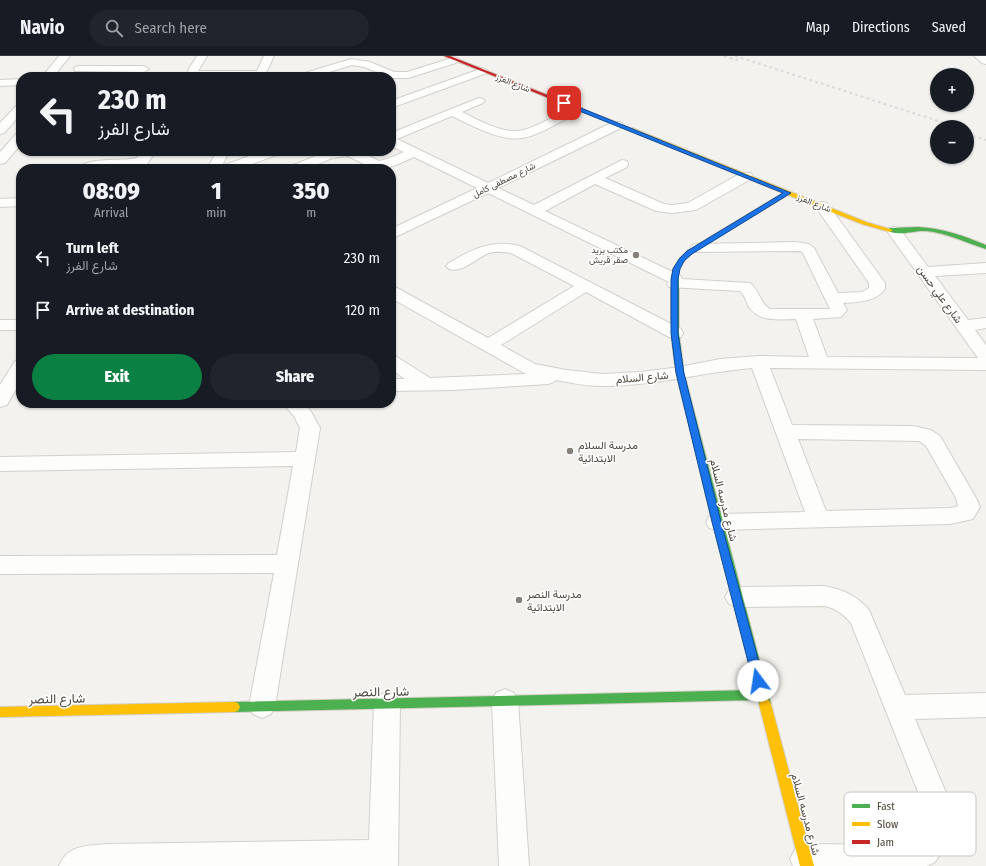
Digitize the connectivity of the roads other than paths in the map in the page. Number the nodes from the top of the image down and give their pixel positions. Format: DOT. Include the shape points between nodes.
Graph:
graph roads {
  1 [pos="65,56"];
  2 [pos="202,56"];
  3 [pos="269,56"];
  4 [pos="979,56"];
  5 [pos="451,58"];
  6 [pos="86,60"];
  7 [pos="986,61"];
  8 [pos="144,69"];
  9 [pos="483,71"];
  10 [pos="51,72"];
  11 [pos="76,72"];
  12 [pos="92,72"];
  13 [pos="192,72"];
  14 [pos="261,72"];
  15 [pos="318,72"];
  16 [pos="385,72"];
  17 [pos="396,75"];
  18 [pos="16,82"];
  19 [pos="0,83"];
  20 [pos="479,101"];
  21 [pos="396,103"];
  22 [pos="577,109"];
  23 [pos="16,112"];
  24 [pos="452,112"];
  25 [pos="617,125"];
  26 [pos="0,130"];
  27 [pos="396,135"];
  28 [pos="16,142"];
  29 [pos="396,143"];
  30 [pos="414,152"];
  31 [pos="146,156"];
  32 [pos="261,156"];
  33 [pos="325,156"];
  34 [pos="361,156"];
  35 [pos="0,160"];
  36 [pos="107,164"];
  37 [pos="134,164"];
  38 [pos="134,164"];
  39 [pos="240,164"];
  40 [pos="307,164"];
  41 [pos="377,164"];
  42 [pos="386,164"];
  43 [pos="622,164"];
  44 [pos="746,176"];
  45 [pos="595,179"];
  46 [pos="488,188"];
  47 [pos="788,193"];
  48 [pos="16,202"];
  49 [pos="0,203"];
  50 [pos="822,206"];
  51 [pos="534,210"];
  52 [pos="894,231"];
  53 [pos="396,233"];
  54 [pos="986,247"];
  55 [pos="697,248"];
  56 [pos="454,266"];
  57 [pos="986,268"];
  58 [pos="924,272"];
  59 [pos="675,281"];
  60 [pos="585,286"];
  61 [pos="396,294"];
  62 [pos="834,298"];
  63 [pos="803,315"];
  64 [pos="986,323"];
  65 [pos="0,325"];
  66 [pos="16,325"];
  67 [pos="963,326"];
  68 [pos="675,333"];
  69 [pos="489,346"];
  70 [pos="986,357"];
  71 [pos="759,362"];
  72 [pos="820,362"];
  73 [pos="396,364"];
  74 [pos="986,364"];
  75 [pos="680,373"];
  76 [pos="16,374"];
  77 [pos="566,376"];
  78 [pos="396,385"];
  79 [pos="427,385"];
  80 [pos="0,401"];
  81 [pos="297,408"];
  82 [pos="787,432"];
  83 [pos="305,459"];
  84 [pos="0,464"];
  85 [pos="818,519"];
  86 [pos="717,522"];
  87 [pos="287,564"];
  88 [pos="0,565"];
  89 [pos="737,597"];
  90 [pos="762,695"];
  91 [pos="505,701"];
  92 [pos="387,704"];
  93 [pos="986,705"];
  94 [pos="262,706"];
  95 [pos="898,707"];
  96 [pos="0,712"];
  97 [pos="932,792"];
  98 [pos="914,856"];
  99 [pos="383,860"];
  100 [pos="806,862"];
  101 [pos="74,866"];
  102 [pos="514,866"];
  1 -- 10 [label="street"];
  2 -- 13 [label="street"];
  3 -- 14 [label="street"];
  4 -- 7 [label="street"];
  5 -- 9 [label="street, شارع الفرز"];
  5 -- 17 [label="street" via="408,75"];
  6 -- 11 [label="street"];
  8 -- 12 [label="street"];
  9 -- 21 [label="street"];
  9 -- 22 [label="street, شارع الفرز"];
  15 -- 16 [label="street" via="351,62 366,64"];
  18 -- 19 [label="street"];
  20 -- 24 [label="street"];
  22 -- 24 [label="street" via="527,133 518,134 500,133"];
  22 -- 25 [label="street, شارع الفرز"];
  23 -- 26 [label="street"];
  24 -- 27 [label="street"];
  25 -- 44 [label="street, شارع الفرز"];
  25 -- 46 [label="street, شارع مصطفى كامل"];
  28 -- 35 [label="street"];
  29 -- 30 [label="street"];
  30 -- 42 [label="street"];
  30 -- 46 [label="street"];
  31 -- 38 [label="street"];
  32 -- 39 [label="street"];
  33 -- 40 [label="street"];
  34 -- 41 [label="street"];
  36 -- 37 [label="street"];
  43 -- 45 [label="street"];
  44 -- 45 [label="street" via="691,207 672,210 661,208"];
  44 -- 47 [label="street, شارع الفرز"];
  45 -- 51 [label="street"];
  46 -- 51 [label="street"];
  46 -- 53 [label="street, شارع مصطفى كامل"];
  47 -- 50 [label="street, شارع الفرز"];
  47 -- 55 [label="street, شارع مدرسه السلام"];
  48 -- 49 [label="street"];
  50 -- 52 [label="street, شارع الفرز" via="864,224"];
  50 -- 62 [label="street" via="878,289 873,294 865,296"];
  51 -- 59 [label="street"];
  52 -- 54 [label="street, شارع الفرز" via="940,231"];
  52 -- 58 [label="street, شارع علي حسن"];
  55 -- 59 [label="street, شارع مدرسه السلام" via="689,252 676,269"];
  55 -- 62 [label="street" via="804,247 809,251"];
  56 -- 60 [label="street" via="489,248 502,246 515,249"];
  57 -- 58 [label="street"];
  58 -- 67 [label="street, شارع علي حسن"];
  59 -- 63 [label="street" via="744,286 748,288 756,307 762,312 773,315"];
  59 -- 68 [label="street, شارع مدرسه السلام"];
  60 -- 68 [label="street"];
  60 -- 69 [label="street"];
  61 -- 69 [label="street, شارع السلام"];
  62 -- 63 [label="street" via="839,308 838,312"];
  63 -- 72 [label="street"];
  64 -- 67 [label="street"];
  65 -- 66 [label="street"];
  67 -- 70 [label="street, شارع علي حسن"];
  68 -- 75 [label="street, شارع مدرسه السلام"];
  69 -- 77 [label="street, شارع السلام" via="530,369"];
  71 -- 72 [label="street, شارع السلام"];
  71 -- 75 [label="street, شارع السلام" via="720,365"];
  71 -- 82 [label="street"];
  72 -- 74 [label="street, شارع السلام"];
  73 -- 79 [label="street"];
  75 -- 77 [label="street, شارع السلام" via="603,380"];
  75 -- 86 [label="street, شارع مدرسه السلام"];
  76 -- 80 [label="street"];
  77 -- 79 [label="street"];
  78 -- 79 [label="street"];
  81 -- 83 [label="street" via="310,428"];
  82 -- 85 [label="street"];
  82 -- 85 [label="street" via="924,435 933,441 969,506 965,513 950,516"];
  83 -- 84 [label="street"];
  83 -- 87 [label="street"];
  85 -- 86 [label="street"];
  86 -- 89 [label="street, شارع مدرسه السلام"];
  87 -- 88 [label="street"];
  87 -- 94 [label="street"];
  89 -- 90 [label="street, شارع مدرسه السلام"];
  89 -- 95 [label="street" via="824,596 852,606 861,617"];
  90 -- 91 [label="street, شارع النصر"];
  90 -- 100 [label="street, شارع مدرسه السلام"];
  91 -- 92 [label="street, شارع النصر"];
  91 -- 102 [label="street"];
  92 -- 94 [label="street, شارع النصر"];
  92 -- 99 [label="street"];
  93 -- 95 [label="street"];
  94 -- 96 [label="street, شارع النصر"];
  95 -- 97 [label="street"];
  98 -- 100 [label="street" via="902,860"];
  99 -- 101 [label="street" via="108,859 80,862"];
}
